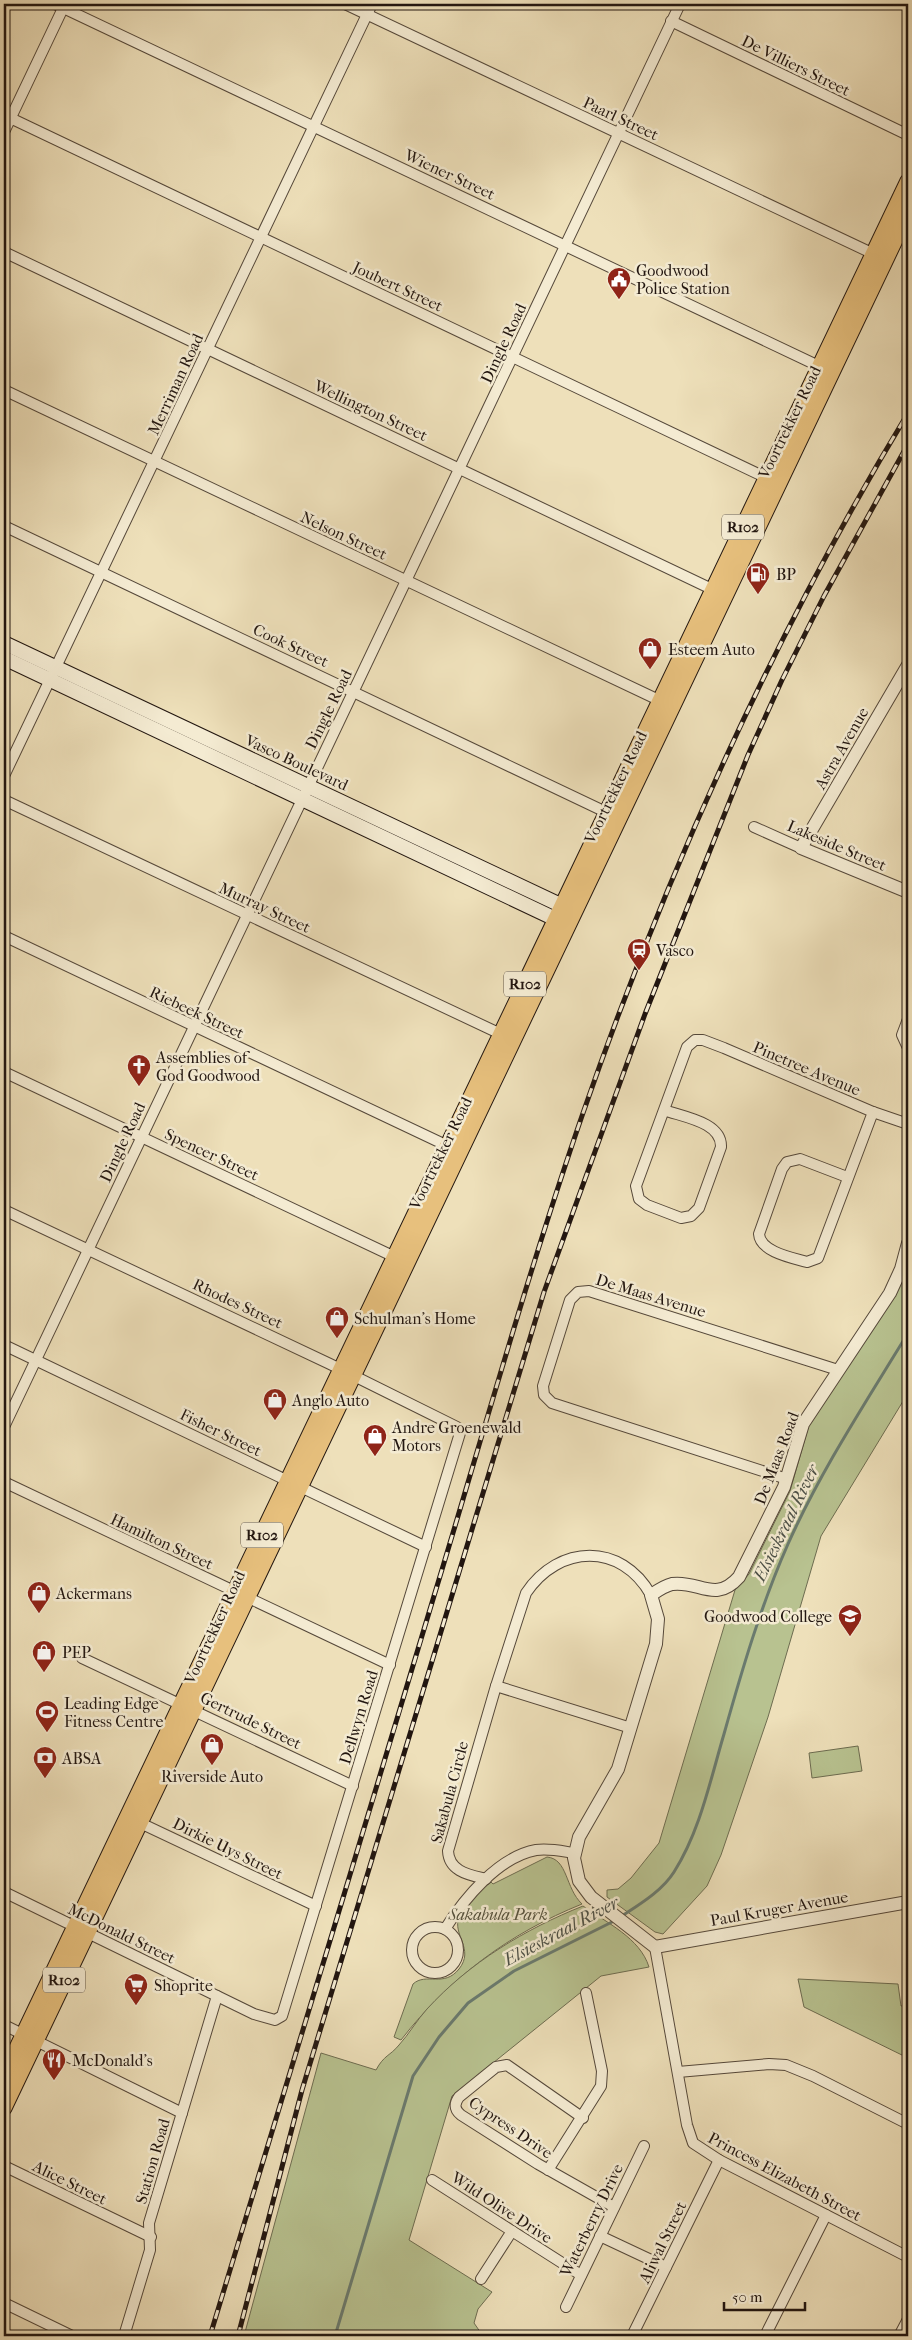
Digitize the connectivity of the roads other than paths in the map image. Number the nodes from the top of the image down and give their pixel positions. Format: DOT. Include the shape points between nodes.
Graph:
graph roads {
  1 [pos="344,4"];
  2 [pos="372,4"];
  3 [pos="680,4"];
  4 [pos="61,5"];
  5 [pos="367,14"];
  6 [pos="671,22"];
  7 [pos="7,117"];
  8 [pos="314,127"];
  9 [pos="4,132"];
  10 [pos="619,134"];
  11 [pos="908,135"];
  12 [pos="908,181"];
  13 [pos="908,212"];
  14 [pos="261,238"];
  15 [pos="566,245"];
  16 [pos="4,252"];
  17 [pos="880,256"];
  18 [pos="208,349"];
  19 [pos="513,357"];
  20 [pos="826,370"];
  21 [pos="4,390"];
  22 [pos="155,462"];
  23 [pos="460,469"];
  24 [pos="773,481"];
  25 [pos="4,526"];
  26 [pos="101,572"];
  27 [pos="406,581"];
  28 [pos="720,593"];
  29 [pos="4,643"];
  30 [pos="4,658"];
  31 [pos="908,665"];
  32 [pos="52,674"];
  33 [pos="353,692"];
  34 [pos="667,704"];
  35 [pos="4,776"];
  36 [pos="308,786"];
  37 [pos="4,800"];
  38 [pos="302,800"];
  39 [pos="614,815"];
  40 [pos="754,827"];
  41 [pos="801,848"];
  42 [pos="908,892"];
  43 [pos="248,915"];
  44 [pos="566,916"];
  45 [pos="4,936"];
  46 [pos="908,1019"];
  47 [pos="194,1027"];
  48 [pos="508,1037"];
  49 [pos="908,1048"];
  50 [pos="4,1072"];
  51 [pos="664,1110"];
  52 [pos="873,1112"];
  53 [pos="908,1124"];
  54 [pos="141,1137"];
  55 [pos="454,1149"];
  56 [pos="847,1177"];
  57 [pos="4,1210"];
  58 [pos="908,1243"];
  59 [pos="88,1250"];
  60 [pos="400,1260"];
  61 [pos="4,1346"];
  62 [pos="36,1360"];
  63 [pos="838,1370"];
  64 [pos="347,1372"];
  65 [pos="4,1427"];
  66 [pos="457,1427"];
  67 [pos="787,1479"];
  68 [pos="4,1482"];
  69 [pos="294,1483"];
  70 [pos="426,1547"];
  71 [pos="241,1594"];
  72 [pos="651,1595"];
  73 [pos="82,1658"];
  74 [pos="390,1665"];
  75 [pos="496,1686"];
  76 [pos="188,1706"];
  77 [pos="631,1728"];
  78 [pos="353,1786"];
  79 [pos="134,1820"];
  80 [pos="574,1853"];
  81 [pos="486,1879"];
  82 [pos="4,1892"];
  83 [pos="908,1902"];
  84 [pos="316,1906"];
  85 [pos="81,1929"];
  86 [pos="445,1929"];
  87 [pos="655,1947"];
  88 [pos="586,1993"];
  89 [pos="217,1996"];
  90 [pos="282,2016"];
  91 [pos="4,2025"];
  92 [pos="29,2039"];
  93 [pos="678,2072"];
  94 [pos="4,2075"];
  95 [pos="4,2108"];
  96 [pos="182,2113"];
  97 [pos="583,2118"];
  98 [pos="908,2124"];
  99 [pos="644,2146"];
  100 [pos="719,2160"];
  101 [pos="4,2166"];
  102 [pos="548,2170"];
  103 [pos="432,2180"];
  104 [pos="614,2207"];
  105 [pos="826,2214"];
  106 [pos="512,2231"];
  107 [pos="600,2236"];
  108 [pos="150,2237"];
  109 [pos="908,2257"];
  110 [pos="666,2267"];
  111 [pos="581,2275"];
  112 [pos="481,2279"];
  113 [pos="4,2303"];
  114 [pos="566,2307"];
  115 [pos="908,2319"];
  116 [pos="72,2336"];
  117 [pos="124,2336"];
  118 [pos="632,2336"];
  119 [pos="765,2336"];
  120 [pos="899,2336"];
  1 -- 5 [label="street, Paarl Street"];
  2 -- 5 [label="street, Merriman Road"];
  3 -- 6 [label="street, Dingle Road"];
  4 -- 7 [label="street"];
  4 -- 8 [label="street, Wiener Street"];
  5 -- 8 [label="street, Merriman Road"];
  5 -- 10 [label="street, Paarl Street"];
  6 -- 10 [label="street, Dingle Road"];
  6 -- 11 [label="street, De Villiers Street"];
  7 -- 9 [label="street"];
  7 -- 14 [label="street, Joubert Street"];
  8 -- 14 [label="street, Merriman Road"];
  8 -- 15 [label="street, Wiener Street"];
  10 -- 15 [label="street, Dingle Road"];
  10 -- 17 [label="street, Paarl Street"];
  12 -- 17 [label="main road, Voortrekker Road / R102"];
  13 -- 17 [label="main road, Voortrekker Road / R102"];
  14 -- 18 [label="street, Merriman Road"];
  14 -- 19 [label="street, Joubert Street"];
  15 -- 19 [label="street, Dingle Road"];
  15 -- 20 [label="street, Wiener Street"];
  16 -- 18 [label="street, Wellington Street"];
  17 -- 20 [label="main road, Voortrekker Road / R102"];
  18 -- 22 [label="street, Merriman Road"];
  18 -- 23 [label="street, Wellington Street"];
  19 -- 23 [label="street, Dingle Road"];
  19 -- 24 [label="street, Joubert Street"];
  20 -- 24 [label="main road, Voortrekker Road / R102"];
  21 -- 22 [label="street, Nelson Street"];
  22 -- 26 [label="street, Merriman Road"];
  22 -- 27 [label="street, Nelson Street"];
  23 -- 27 [label="street, Dingle Road"];
  23 -- 28 [label="street, Wellington Street"];
  24 -- 28 [label="main road, Voortrekker Road / R102"];
  25 -- 26 [label="street, Cook Street"];
  26 -- 32 [label="street, Merriman Road"];
  26 -- 33 [label="street, Cook Street"];
  27 -- 33 [label="street, Dingle Road"];
  27 -- 34 [label="street, Nelson Street"];
  28 -- 34 [label="main road, Voortrekker Road / R102"];
  29 -- 32 [label="main road, Vasco Boulevard"];
  30 -- 32 [label="main road, Vasco Boulevard"];
  31 -- 41 [label="street, Astra Avenue"];
  32 -- 35 [label="street, Merriman Road"];
  32 -- 36 [label="main road, Vasco Boulevard"];
  32 -- 38 [label="main road, Vasco Boulevard"];
  33 -- 36 [label="street, Dingle Road"];
  33 -- 39 [label="street, Cook Street"];
  34 -- 39 [label="main road, Voortrekker Road / R102"];
  36 -- 38 [label="street, Dingle Road"];
  36 -- 44 [label="main road, Vasco Boulevard"];
  37 -- 43 [label="street, Murray Street"];
  38 -- 43 [label="street, Dingle Road"];
  38 -- 44 [label="main road, Vasco Boulevard"];
  39 -- 44 [label="main road, Voortrekker Road / R102"];
  40 -- 41 [label="street, Lakeside Street"];
  41 -- 42 [label="street, Lakeside Street"];
  43 -- 47 [label="street, Dingle Road"];
  43 -- 48 [label="street, Murray Street"];
  44 -- 48 [label="main road, Voortrekker Road / R102"];
  45 -- 47 [label="street, Riebeek Street"];
  46 -- 49 [label="street" via="902,1035"];
  47 -- 54 [label="street, Dingle Road"];
  47 -- 55 [label="street, Riebeek Street"];
  48 -- 55 [label="main road, Voortrekker Road / R102"];
  50 -- 54 [label="street, Spencer Street"];
  51 -- 51 [label="street" via="707,1126 721,1140 699,1208 686,1218 648,1205 639,1200 636,1191"];
  51 -- 52 [label="street, Pinetree Avenue" via="687,1047 695,1040 703,1040"];
  52 -- 53 [label="street, Pinetree Avenue"];
  52 -- 56 [label="street"];
  54 -- 59 [label="street, Dingle Road"];
  54 -- 60 [label="street, Spencer Street"];
  55 -- 60 [label="main road, Voortrekker Road / R102"];
  56 -- 56 [label="street" via="816,1260 799,1260 762,1243 760,1234 782,1168 787,1162 800,1159"];
  57 -- 59 [label="street, Rhodes Street"];
  58 -- 63 [label="street, De Maas Road" via="890,1293"];
  59 -- 62 [label="street, Dingle Road"];
  59 -- 64 [label="street, Rhodes Street"];
  60 -- 64 [label="main road, Voortrekker Road / R102"];
  61 -- 62 [label="street, Fisher Street"];
  62 -- 65 [label="street, Dingle Road"];
  62 -- 69 [label="street, Fisher Street"];
  63 -- 67 [label="street, De Maas Road" via="803,1424"];
  63 -- 67 [label="street, De Maas Avenue" via="589,1291 578,1292 570,1300 543,1386 544,1395 552,1403"];
  64 -- 66 [label="street, Rhodes Street"];
  64 -- 69 [label="main road, Voortrekker Road / R102"];
  66 -- 70 [label="street, Dellwyn Road" via="460,1436"];
  67 -- 72 [label="street, De Maas Road" via="745,1568 735,1582 718,1591 670,1585"];
  68 -- 71 [label="street, Hamilton Street"];
  69 -- 70 [label="street, Fisher Street"];
  69 -- 71 [label="main road, Voortrekker Road / R102"];
  70 -- 74 [label="street, Dellwyn Road"];
  71 -- 74 [label="street, Hamilton Street"];
  71 -- 76 [label="main road, Voortrekker Road / R102"];
  72 -- 75 [label="street, Sakabula Circle" via="631,1571 600,1556 574,1557 545,1571 526,1593"];
  72 -- 77 [label="street, Sakabula Circle" via="658,1631"];
  73 -- 76 [label="street, Gertrude Street"];
  74 -- 78 [label="street, Dellwyn Road"];
  75 -- 77 [label="street"];
  75 -- 81 [label="street, Sakabula Circle" via="448,1851 456,1868"];
  76 -- 78 [label="street, Gertrude Street"];
  76 -- 79 [label="main road, Voortrekker Road / R102"];
  77 -- 80 [label="street, Sakabula Circle" via="616,1774 583,1828"];
  78 -- 84 [label="street, Dellwyn Road"];
  79 -- 84 [label="street, Dirkie Uys Street"];
  79 -- 85 [label="main road, Voortrekker Road / R102"];
  80 -- 81 [label="street" via="535,1850 512,1860"];
  80 -- 87 [label="street, Sakabula Circle" via="578,1881 595,1901"];
  81 -- 86 [label="street" via="461,1905"];
  82 -- 85 [label="street, McDonald Street"];
  83 -- 87 [label="street, Paul Kruger Avenue"];
  84 -- 90 [label="street, Dellwyn Road"];
  85 -- 89 [label="street, McDonald Street"];
  85 -- 92 [label="main road, Voortrekker Road / R102"];
  86 -- 86 [label="street" via="457,1942 457,1960 444,1972 426,1972 414,1961 416,1938 426,1929"];
  87 -- 93 [label="street, Princess Elizabeth Street"];
  88 -- 97 [label="street" via="603,2079"];
  89 -- 90 [label="street, McDonald Street" via="266,2018 275,2020"];
  89 -- 96 [label="street, Station Road"];
  91 -- 92 [label="street"];
  92 -- 94 [label="main road, Voortrekker Road / R102"];
  92 -- 95 [label="main road, Voortrekker Road / R102"];
  92 -- 96 [label="street"];
  93 -- 98 [label="street" via="786,2065"];
  93 -- 100 [label="street, Princess Elizabeth Street" via="689,2135 693,2143"];
  96 -- 108 [label="street, Station Road" via="149,2223"];
  97 -- 102 [label="street"];
  97 -- 102 [label="street, Cypress Drive" via="507,2065 496,2067 459,2097 455,2104 458,2112"];
  99 -- 104 [label="street, Waterberry Drive"];
  100 -- 105 [label="street, Princess Elizabeth Street"];
  100 -- 110 [label="street, Aliwal Street"];
  101 -- 108 [label="street, Alice Street"];
  102 -- 104 [label="street, Cypress Drive"];
  103 -- 106 [label="street, Wild Olive Drive"];
  104 -- 107 [label="street, Waterberry Drive"];
  105 -- 109 [label="street, Princess Elizabeth Street"];
  105 -- 119 [label="street"];
  106 -- 111 [label="street, Wild Olive Drive"];
  106 -- 112 [label="street"];
  107 -- 110 [label="street"];
  107 -- 111 [label="street, Waterberry Drive"];
  108 -- 117 [label="street, Station Road" via="150,2250"];
  110 -- 118 [label="street, Aliwal Street"];
  111 -- 114 [label="street, Waterberry Drive"];
  113 -- 116 [label="street"];
  115 -- 120 [label="street"];
}
